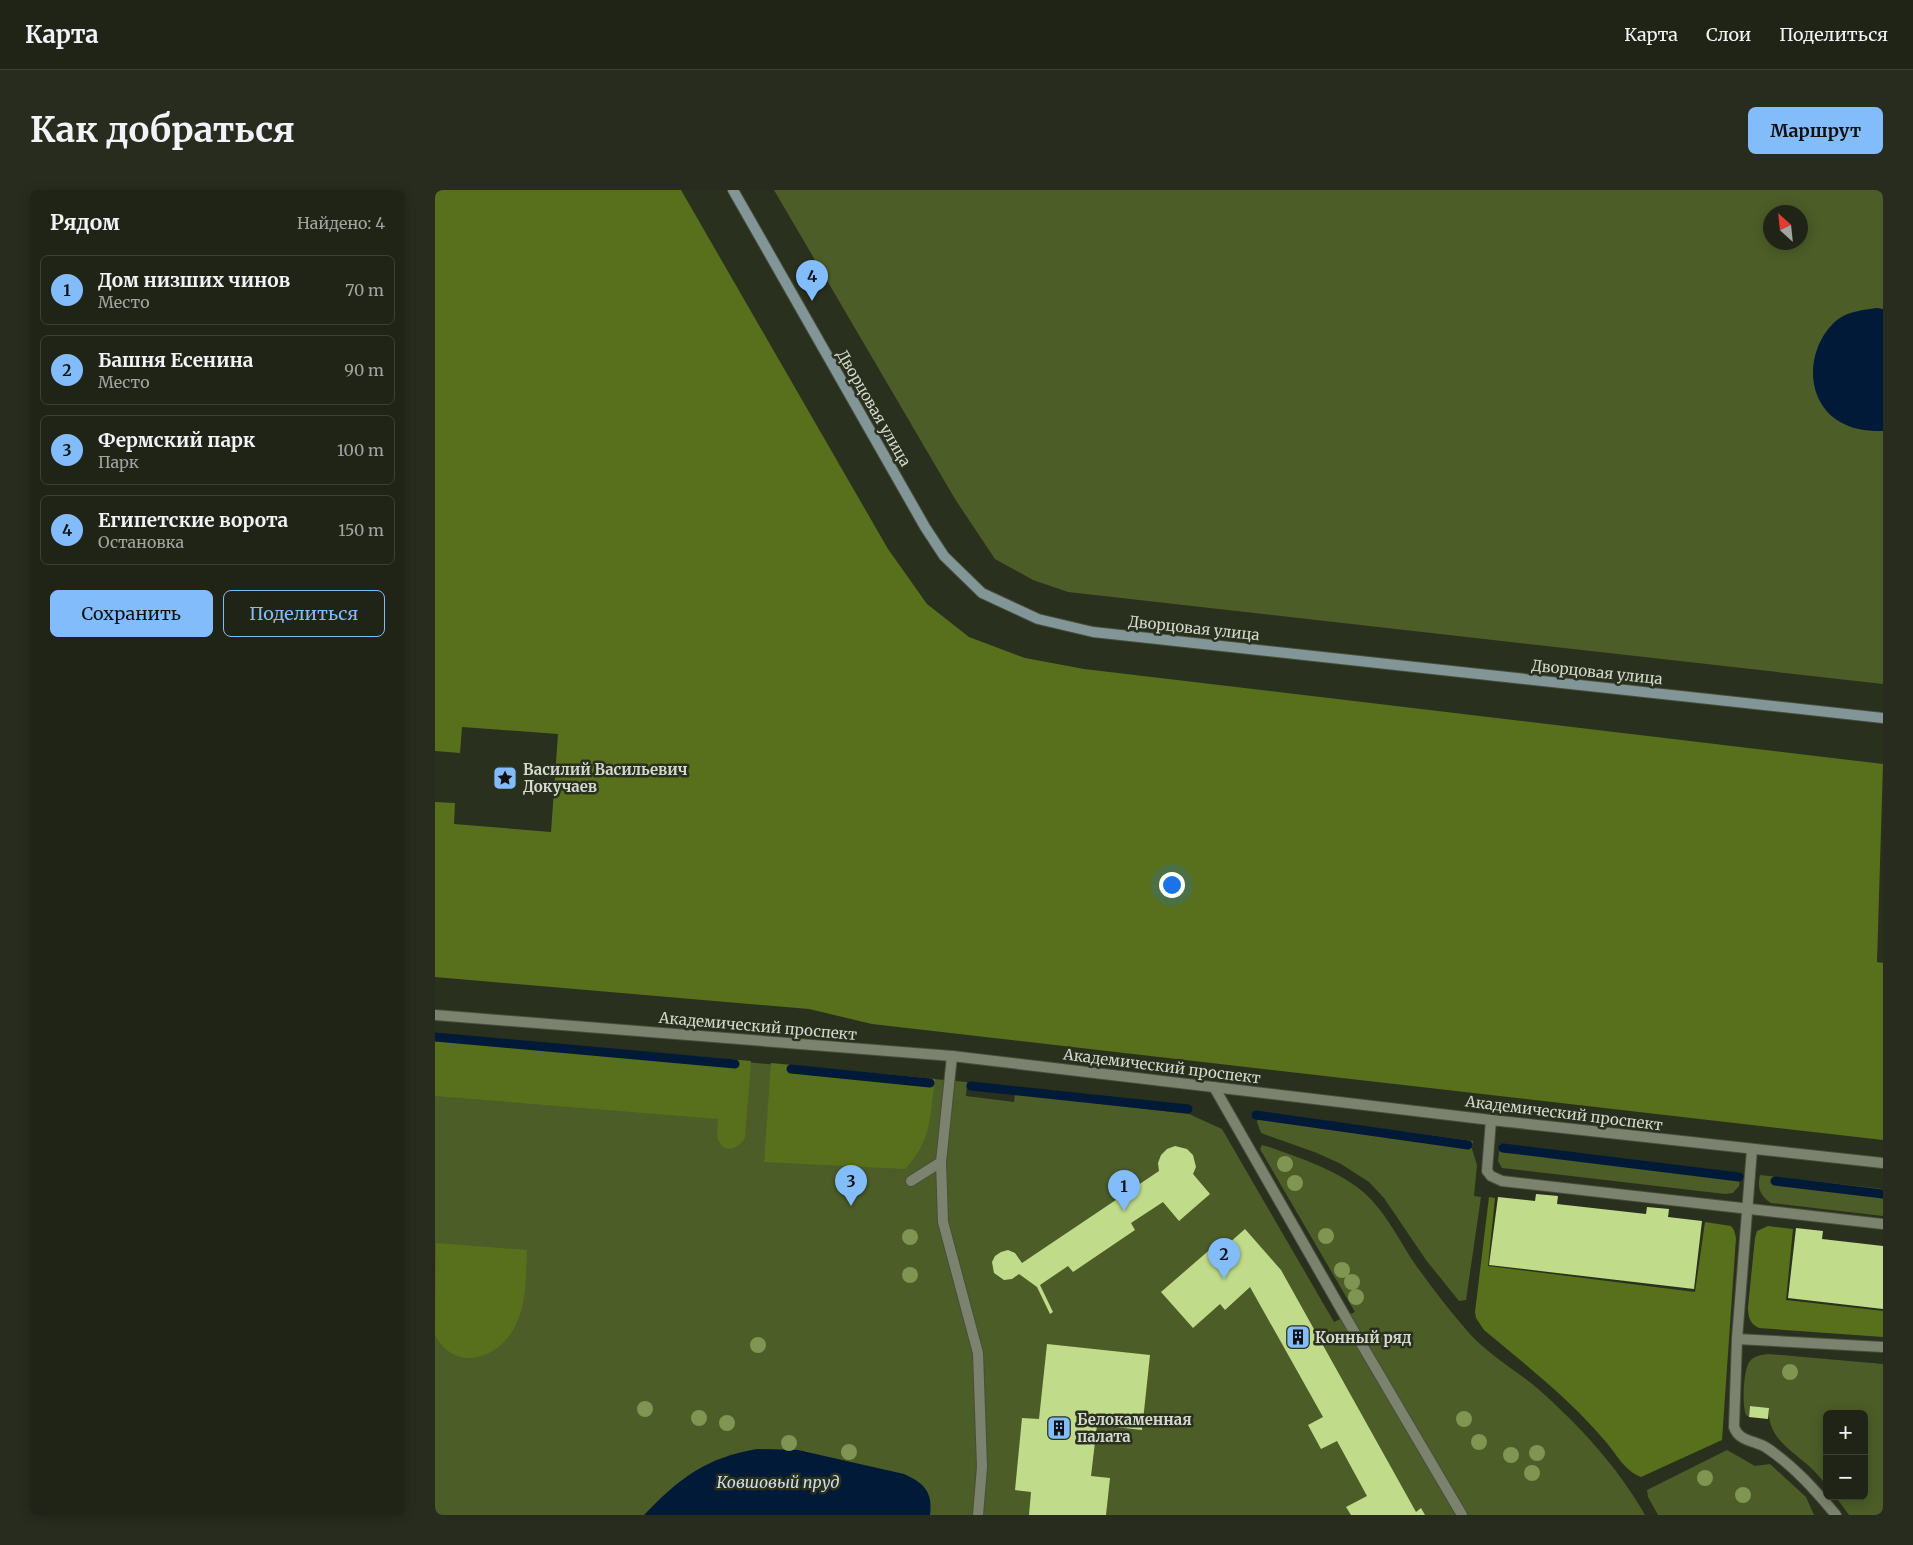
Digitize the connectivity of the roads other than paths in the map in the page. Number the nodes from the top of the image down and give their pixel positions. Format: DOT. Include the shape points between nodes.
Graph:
graph roads {
  1 [pos="733,190"];
  2 [pos="1883,718"];
  3 [pos="435,1015"];
  4 [pos="952,1056"];
  5 [pos="1214,1087"];
  6 [pos="1491,1120"];
  7 [pos="1752,1149"];
  8 [pos="941,1162"];
  9 [pos="1883,1163"];
  10 [pos="911,1181"];
  11 [pos="1747,1208"];
  12 [pos="1883,1224"];
  13 [pos="1737,1339"];
  14 [pos="1883,1347"];
  15 [pos="978,1515"];
  16 [pos="1462,1515"];
  17 [pos="1837,1515"];
  1 -- 2 [label="main road, Дворцовая улица" via="944,556 982,593 1038,619 1093,632"];
  3 -- 4 [label="street, Академический проспект"];
  4 -- 5 [label="street, Академический проспект"];
  4 -- 8 [label="street"];
  5 -- 6 [label="street, Академический проспект"];
  5 -- 16 [label="street"];
  6 -- 7 [label="street, Академический проспект"];
  6 -- 11 [label="street" via="1487,1170 1497,1180"];
  7 -- 9 [label="street, Академический проспект"];
  7 -- 11 [label="street"];
  8 -- 10 [label="street"];
  8 -- 15 [label="street" via="943,1222 978,1353 982,1467"];
  11 -- 12 [label="street"];
  11 -- 13 [label="street"];
  13 -- 14 [label="street"];
  13 -- 17 [label="street" via="1733,1413 1736,1433 1766,1447 1791,1466"];
}
